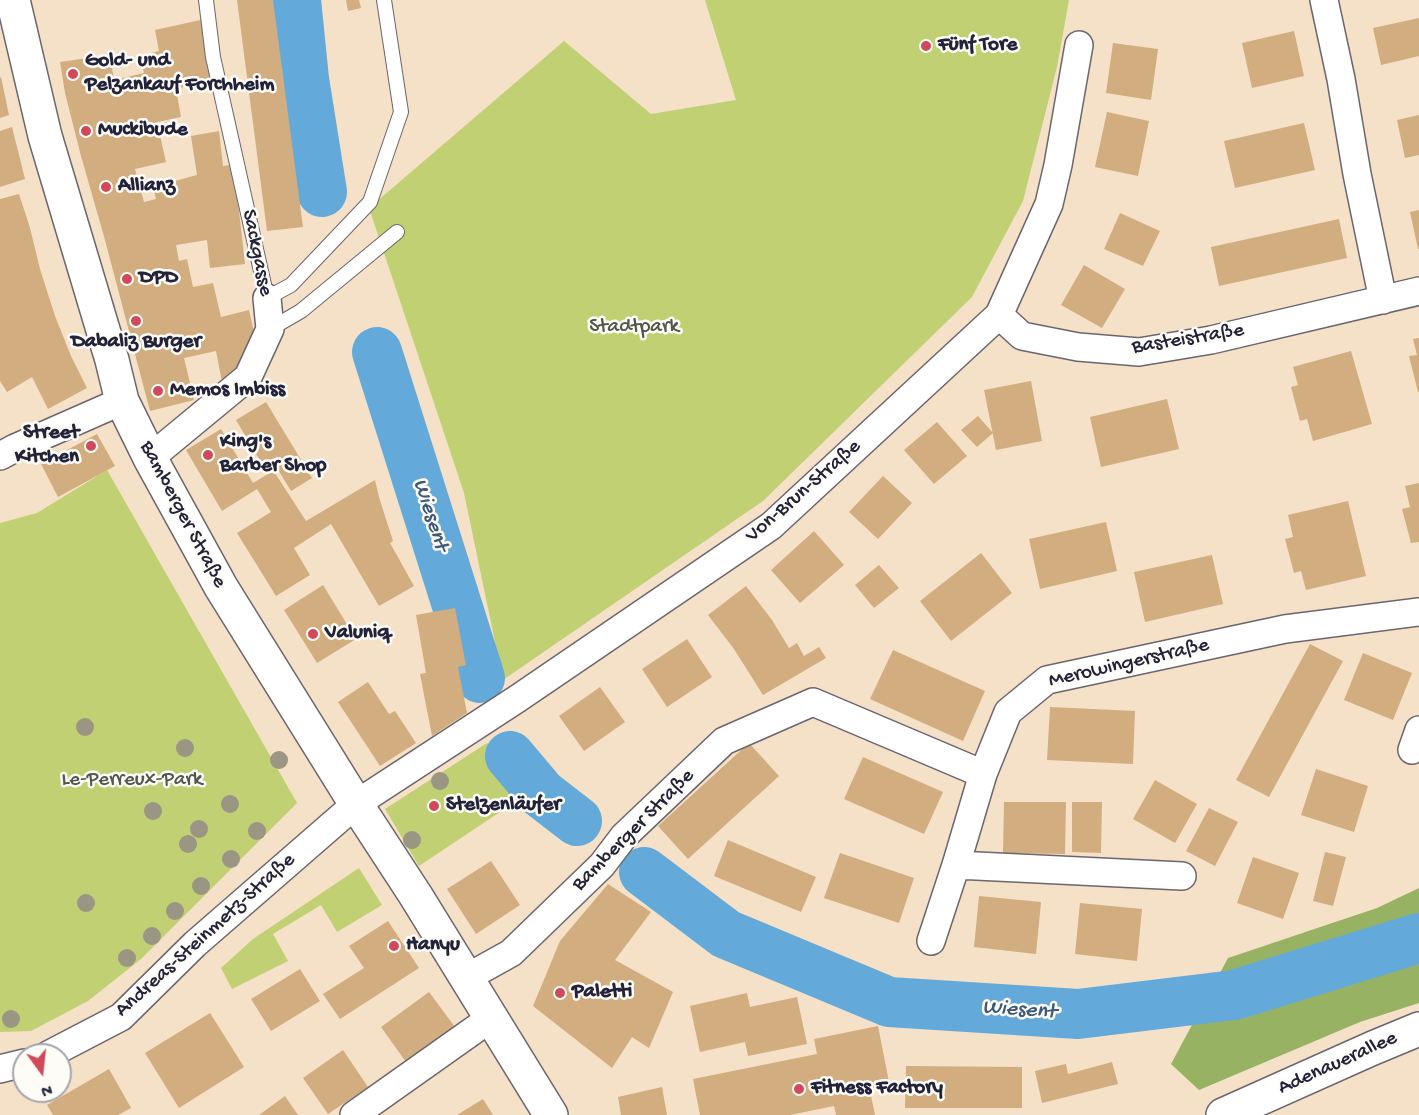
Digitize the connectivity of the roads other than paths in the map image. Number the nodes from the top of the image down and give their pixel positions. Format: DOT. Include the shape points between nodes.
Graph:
graph roads {
  1 [pos="13,0"];
  2 [pos="206,0"];
  3 [pos="384,0"];
  4 [pos="1324,0"];
  5 [pos="1079,45"];
  6 [pos="397,232"];
  7 [pos="1419,291"];
  8 [pos="267,298"];
  9 [pos="1383,300"];
  10 [pos="999,315"];
  11 [pos="270,329"];
  12 [pos="122,401"];
  13 [pos="0,456"];
  14 [pos="150,458"];
  15 [pos="1419,612"];
  16 [pos="983,774"];
  17 [pos="356,804"];
  18 [pos="956,865"];
  19 [pos="1182,876"];
  20 [pos="931,941"];
  21 [pos="466,978"];
  22 [pos="491,1018"];
  23 [pos="1419,1029"];
  24 [pos="71,1043"];
  25 [pos="354,1115"];
  26 [pos="551,1115"];
  27 [pos="1223,1115"];
  1 -- 12 [label="street, Bamberger Straße" via="45,136"];
  2 -- 8 [label="lane, Sackgasse" via="213,57"];
  3 -- 8 [label="lane" via="401,112 370,202 291,285"];
  4 -- 9 [label="street"];
  5 -- 10 [label="street, Von-Brun-Straße" via="1049,204"];
  6 -- 11 [label="lane" via="301,311"];
  7 -- 9 [label="street, Basteistraße"];
  8 -- 11 [label="street, Sackgasse"];
  9 -- 10 [label="street, Basteistraße" via="1210,340 1139,352 1078,347 1022,336"];
  10 -- 17 [label="street, Von-Brun-Straße" via="771,526"];
  11 -- 14 [label="street" via="248,377"];
  12 -- 13 [label="street"];
  12 -- 14 [label="street, Bamberger Straße"];
  14 -- 17 [label="street, Bamberger Straße" via="220,587"];
  15 -- 16 [label="street, Merowingerstraße" via="1285,629 1047,680 1008,712"];
  16 -- 18 [label="street, Merowingerstraße"];
  16 -- 21 [label="street, Bamberger Straße" via="813,702 724,741 624,836 602,865 511,953"];
  17 -- 21 [label="street, Bamberger Straße"];
  17 -- 24 [label="street, Andreas-Steinmetz-Straße" via="195,944 121,1017"];
  18 -- 19 [label="street"];
  18 -- 20 [label="street, Merowingerstraße"];
  21 -- 22 [label="street, Bamberger Straße"];
  22 -- 25 [label="street"];
  22 -- 26 [label="street, Bamberger Straße"];
  23 -- 27 [label="street, Adenauerallee"];
}
